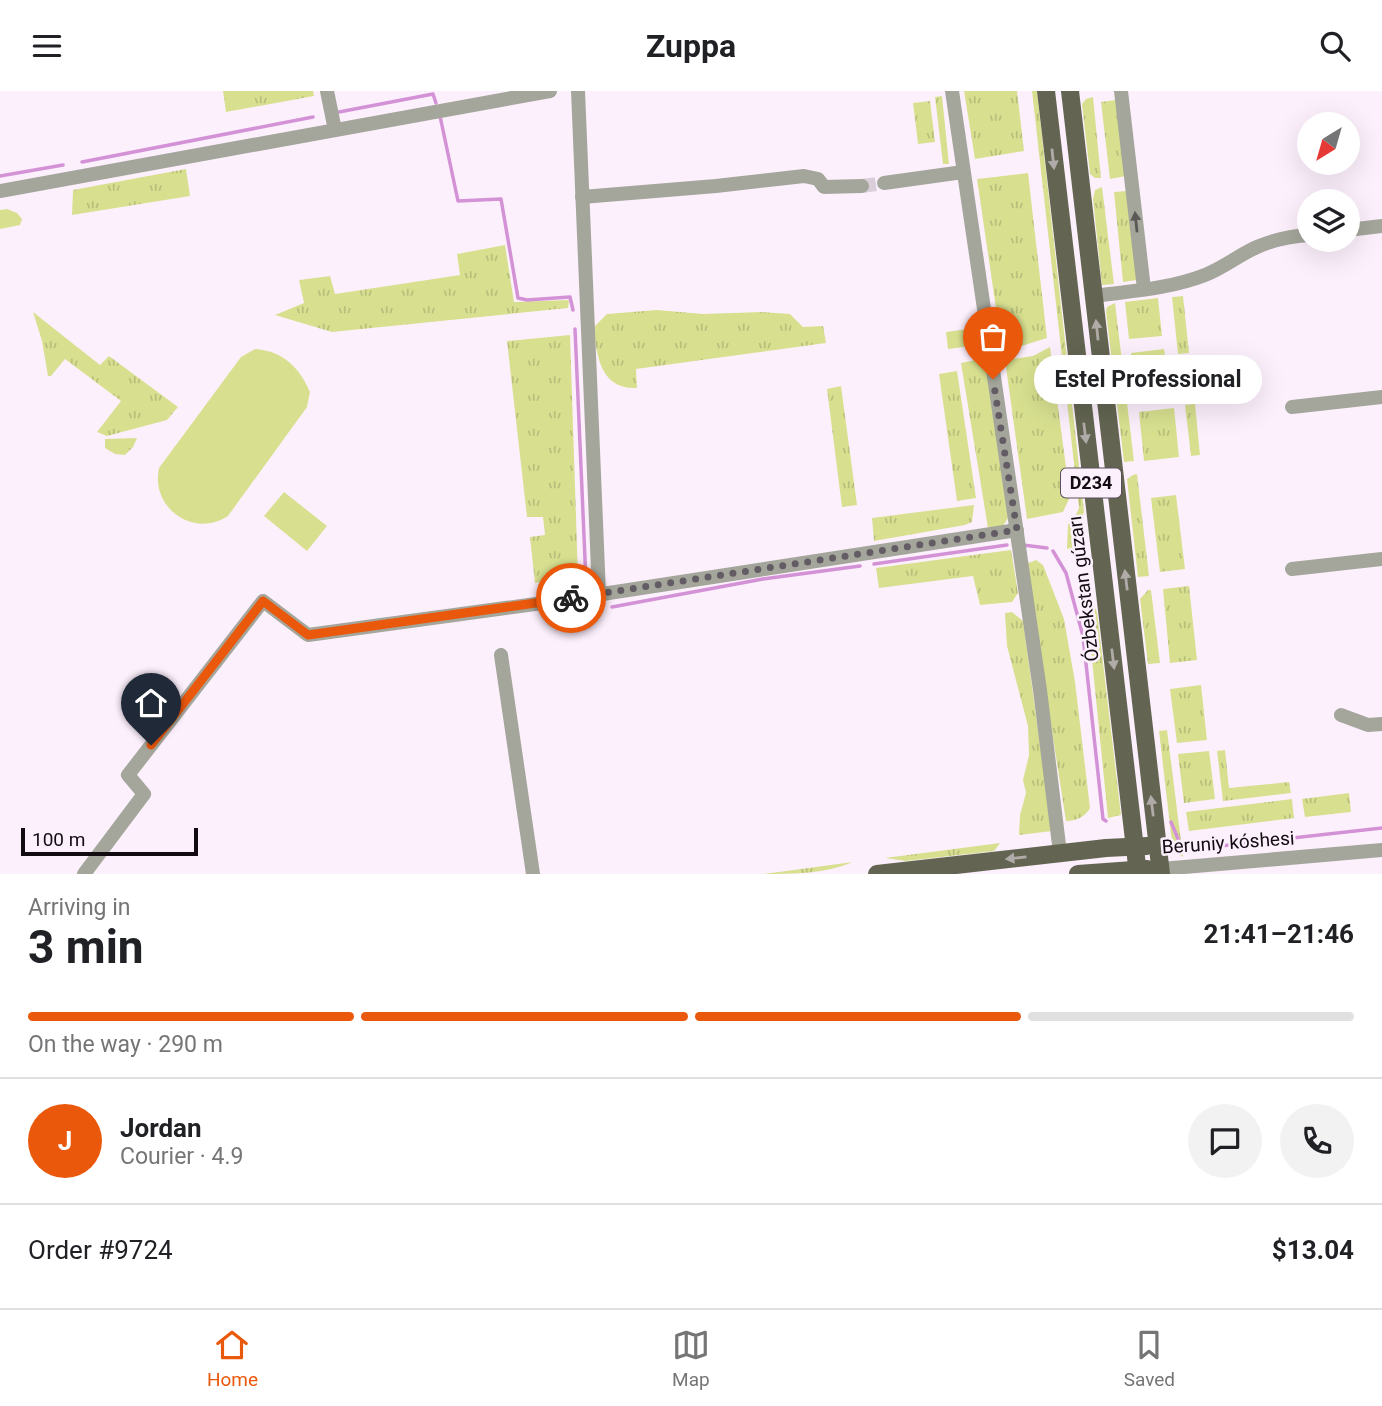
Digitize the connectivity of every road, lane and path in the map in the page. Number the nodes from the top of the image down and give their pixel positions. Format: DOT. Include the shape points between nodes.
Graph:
graph roads {
  1 [pos="327,91"];
  2 [pos="550,91"];
  3 [pos="578,91"];
  4 [pos="952,91"];
  5 [pos="1046,91"];
  6 [pos="1070,91"];
  7 [pos="1121,91"];
  8 [pos="335,130"];
  9 [pos="963,172"];
  10 [pos="884,183"];
  11 [pos="862,186"];
  12 [pos="0,191"];
  13 [pos="582,197"];
  14 [pos="1382,226"];
  15 [pos="1360,229"];
  16 [pos="1297,236"];
  17 [pos="1144,289"];
  18 [pos="1094,296"];
  19 [pos="1382,397"];
  20 [pos="1292,407"];
  21 [pos="1017,530"];
  22 [pos="1382,559"];
  23 [pos="1292,569"];
  24 [pos="599,594"];
  25 [pos="501,655"];
  26 [pos="1341,715"];
  27 [pos="1382,725"];
  28 [pos="1135,846"];
  29 [pos="1157,846"];
  30 [pos="1106,848"];
  31 [pos="1382,850"];
  32 [pos="1060,853"];
  33 [pos="1110,870"];
  34 [pos="1161,871"];
  35 [pos="1138,872"];
  36 [pos="83,874"];
  37 [pos="533,874"];
  38 [pos="877,874"];
  39 [pos="1077,874"];
  1 -- 8 [label="street"];
  2 -- 8 [label="street"];
  3 -- 13 [label="street"];
  4 -- 9 [label="street"];
  5 -- 28 [label="main road, Ózbekstan gúzarı / D234, one-way"];
  6 -- 18 [label="main road, D234"];
  17 -- 7 [label="street, one-way"];
  8 -- 12 [label="street"];
  9 -- 10 [label="street"];
  9 -- 21 [label="street"];
  11 -- 13 [label="street" via="824,187 818,179 804,176"];
  13 -- 24 [label="street"];
  14 -- 15 [label="street"];
  16 -- 17 [label="street" via="1258,246 1209,274"];
  17 -- 18 [label="street"];
  29 -- 18 [label="main road, D234, one-way"];
  19 -- 20 [label="street"];
  21 -- 24 [label="street"];
  21 -- 32 [label="street"];
  22 -- 23 [label="street"];
  24 -- 36 [label="street" via="308,635 263,601 128,775 144,794"];
  25 -- 37 [label="street"];
  26 -- 27 [label="street"];
  28 -- 29 [label="main road, Beruniy kóshesi"];
  28 -- 30 [label="main road, Beruniy kóshesi"];
  28 -- 35 [label="main road, Ózbekstan gúzarı / D234"];
  29 -- 34 [label="main road, D234"];
  30 -- 32 [label="main road, Beruniy kóshesi"];
  30 -- 33 [label="main road" via="1116,857"];
  31 -- 34 [label="street, Beruniy kóshesi"];
  32 -- 38 [label="main road, Beruniy kóshesi, one-way"];
  33 -- 35 [label="main road, Beruniy kóshesi"];
  33 -- 39 [label="main road, Beruniy kóshesi"];
  34 -- 35 [label="main road, Beruniy kóshesi"];
}
